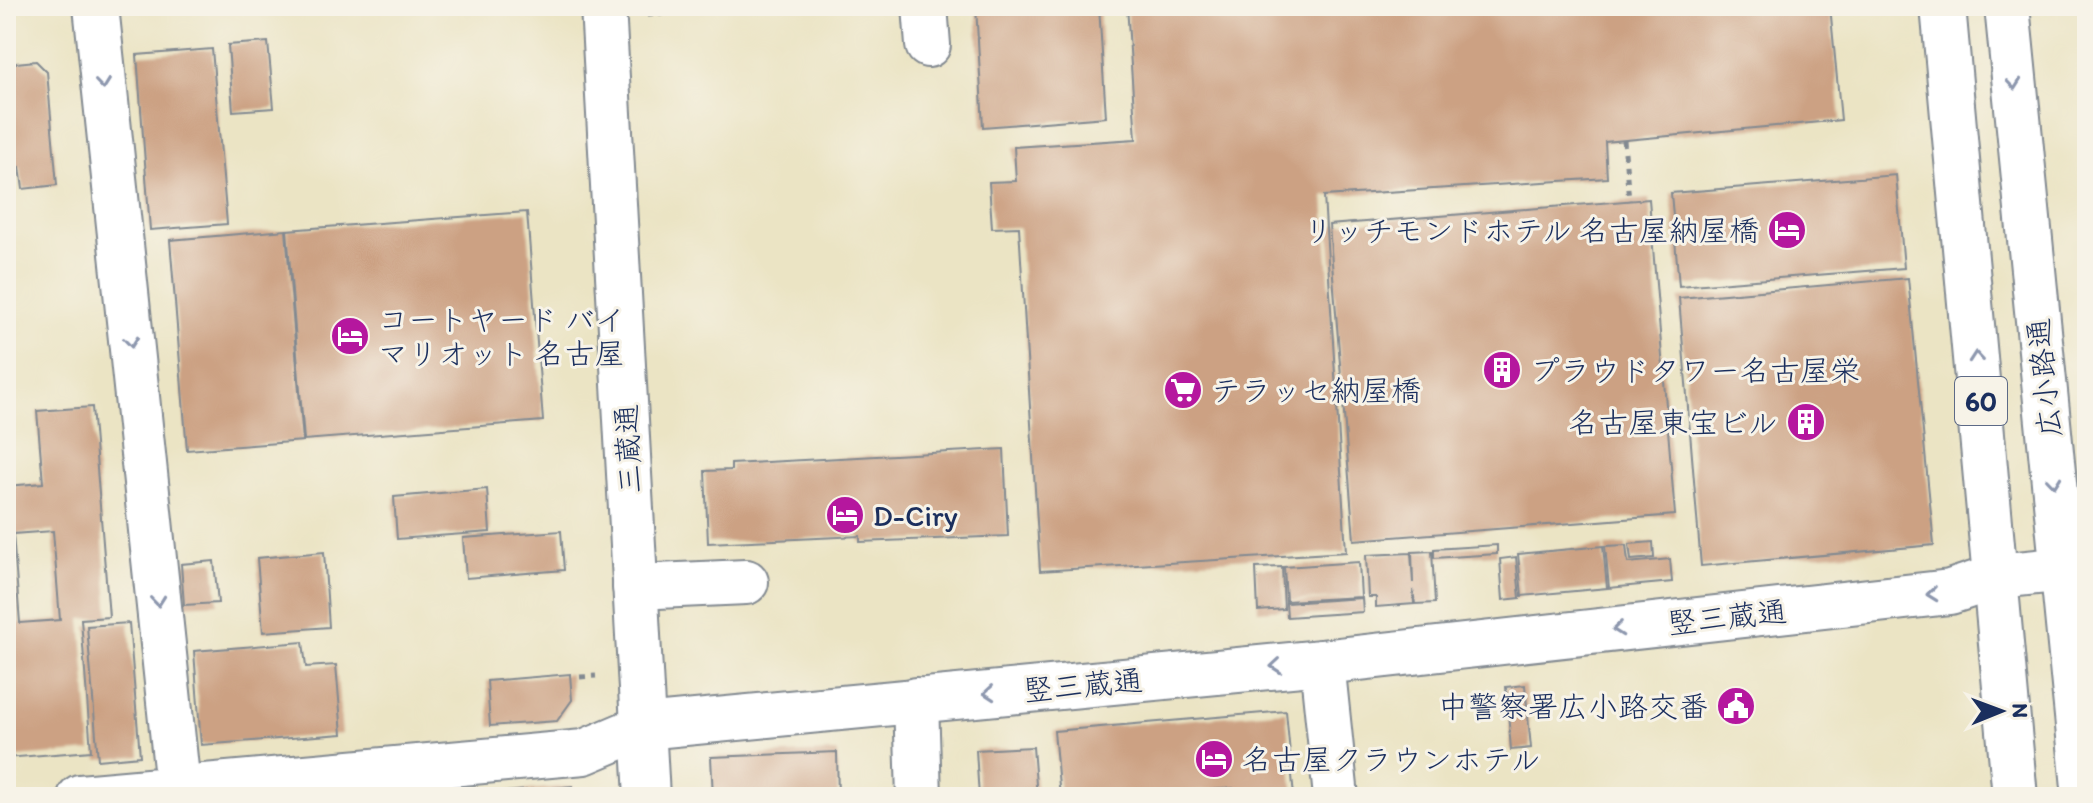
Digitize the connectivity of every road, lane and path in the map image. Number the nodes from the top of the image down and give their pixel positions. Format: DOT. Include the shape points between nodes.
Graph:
graph roads {
  1 [pos="96,6"];
  2 [pos="603,6"];
  3 [pos="1943,6"];
  4 [pos="2007,6"];
  5 [pos="1624,140"];
  6 [pos="1629,201"];
  7 [pos="2075,568"];
  8 [pos="1998,576"];
  9 [pos="746,582"];
  10 [pos="635,587"];
  11 [pos="1322,662"];
  12 [pos="916,700"];
  13 [pos="643,727"];
  14 [pos="178,793"];
  15 [pos="80,797"];
  16 [pos="647,797"];
  17 [pos="919,797"];
  18 [pos="1336,797"];
  19 [pos="2015,797"];
  20 [pos="2085,797"];
  1 -- 14 [label="street, one-way"];
  2 -- 10 [label="street, 三蔵通"];
  8 -- 3 [label="street, 60, one-way"];
  4 -- 7 [label="street, 広小路通 / 60, one-way"];
  5 -- 6 [label="path"];
  7 -- 8 [label="street, 竪三蔵通"];
  7 -- 20 [label="street, 広小路通 / 60"];
  8 -- 11 [label="street, 竪三蔵通, one-way" via="1950,592"];
  8 -- 19 [label="street, 60"];
  9 -- 10 [label="street"];
  10 -- 13 [label="street, 三蔵通"];
  11 -- 12 [label="street, 竪三蔵通, one-way"];
  11 -- 18 [label="street"];
  12 -- 13 [label="street, 竪三蔵通"];
  12 -- 17 [label="street"];
  13 -- 14 [label="street, 竪三蔵通" via="584,752"];
  13 -- 16 [label="street, 三蔵通"];
  14 -- 15 [label="street, 竪三蔵通"];
}
